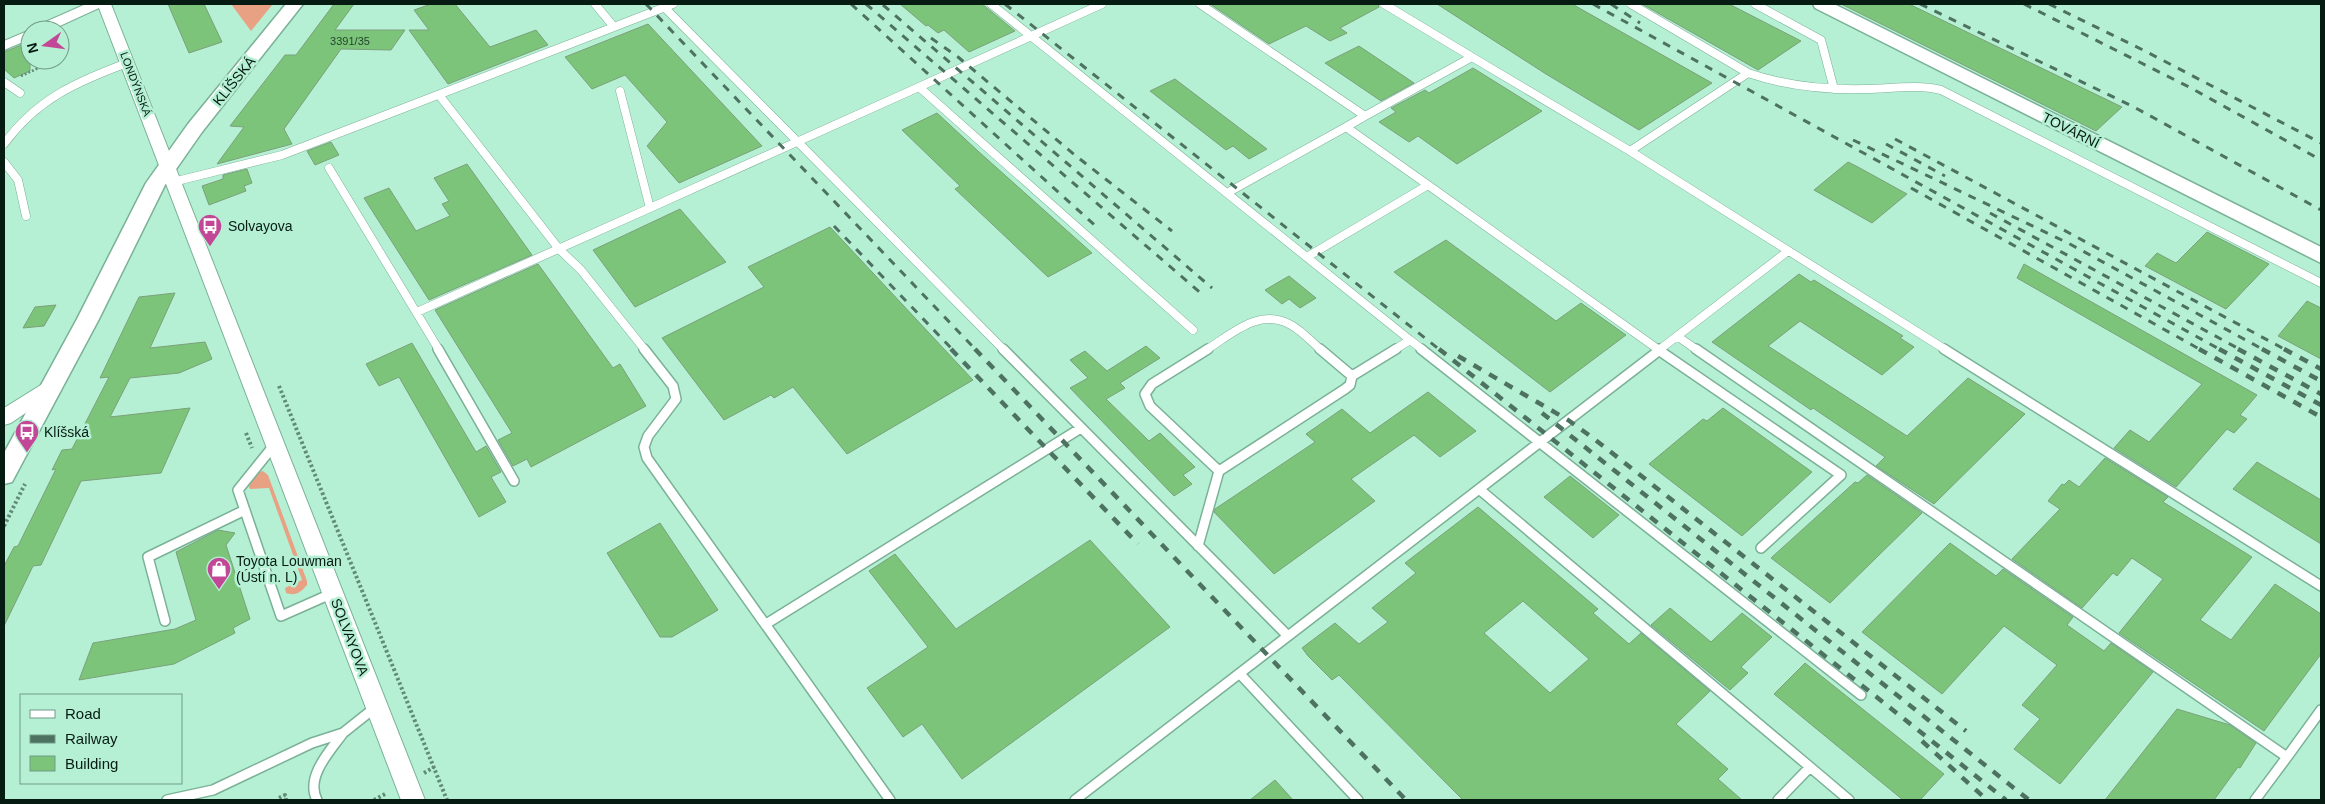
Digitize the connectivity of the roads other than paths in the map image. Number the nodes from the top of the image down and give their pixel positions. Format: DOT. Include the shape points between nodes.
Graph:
graph roads {
  1 [pos="97,4"];
  2 [pos="104,4"];
  3 [pos="295,4"];
  4 [pos="594,4"];
  5 [pos="673,4"];
  6 [pos="991,4"];
  7 [pos="1102,4"];
  8 [pos="1200,4"];
  9 [pos="1384,4"];
  10 [pos="1631,4"];
  11 [pos="1754,4"];
  12 [pos="1821,4"];
  13 [pos="664,7"];
  14 [pos="61,20"];
  15 [pos="614,27"];
  16 [pos="1031,36"];
  17 [pos="20,39"];
  18 [pos="4,46"];
  19 [pos="1472,57"];
  20 [pos="128,63"];
  21 [pos="1748,73"];
  22 [pos="4,82"];
  23 [pos="918,87"];
  24 [pos="1834,90"];
  25 [pos="620,91"];
  26 [pos="20,93"];
  27 [pos="439,95"];
  28 [pos="1365,116"];
  29 [pos="1346,127"];
  30 [pos="797,142"];
  31 [pos="4,144"];
  32 [pos="1630,151"];
  33 [pos="4,162"];
  34 [pos="329,168"];
  35 [pos="170,173"];
  36 [pos="1428,185"];
  37 [pos="1227,193"];
  38 [pos="650,208"];
  39 [pos="26,216"];
  40 [pos="559,249"];
  41 [pos="1788,251"];
  42 [pos="2321,256"];
  43 [pos="1307,257"];
  44 [pos="2321,284"];
  45 [pos="417,312"];
  46 [pos="1193,330"];
  47 [pos="1677,336"];
  48 [pos="1410,340"];
  49 [pos="1659,350"];
  50 [pos="1352,376"];
  51 [pos="52,385"];
  52 [pos="4,418"];
  53 [pos="1081,428"];
  54 [pos="1539,443"];
  55 [pos="275,444"];
  56 [pos="1219,471"];
  57 [pos="4,475"];
  58 [pos="514,481"];
  59 [pos="1479,489"];
  60 [pos="245,510"];
  61 [pos="1198,546"];
  62 [pos="1761,548"];
  63 [pos="2321,586"];
  64 [pos="333,593"];
  65 [pos="165,621"];
  66 [pos="766,624"];
  67 [pos="1288,636"];
  68 [pos="1240,674"];
  69 [pos="1861,695"];
  70 [pos="377,706"];
  71 [pos="2321,710"];
  72 [pos="343,733"];
  73 [pos="2287,757"];
  74 [pos="1810,767"];
  75 [pos="167,800"];
  76 [pos="317,800"];
  77 [pos="413,800"];
  78 [pos="890,800"];
  79 [pos="1075,800"];
  80 [pos="1358,800"];
  81 [pos="1778,800"];
  82 [pos="1849,800"];
  83 [pos="2256,800"];
  1 -- 14 [label="street"];
  2 -- 20 [label="street, LONDÝNSKÁ"];
  3 -- 35 [label="street, KLÍŠSKÁ"];
  4 -- 15 [label="lane"];
  5 -- 13 [label="lane"];
  6 -- 16 [label="lane"];
  7 -- 16 [label="lane"];
  8 -- 28 [label="lane"];
  9 -- 19 [label="lane"];
  10 -- 21 [label="lane"];
  11 -- 24 [label="lane" via="1821,40"];
  12 -- 42 [label="street, TOVÁRNÍ"];
  13 -- 15 [label="lane"];
  13 -- 30 [label="lane"];
  15 -- 27 [label="lane"];
  16 -- 23 [label="lane"];
  16 -- 37 [label="lane"];
  17 -- 18 [label="street"];
  19 -- 28 [label="lane"];
  19 -- 32 [label="lane"];
  20 -- 31 [label="lane" via="57,92 17,124"];
  20 -- 35 [label="street, LONDÝNSKÁ"];
  21 -- 24 [label="lane" via="1772,82"];
  21 -- 32 [label="lane"];
  22 -- 26 [label="lane"];
  23 -- 30 [label="lane"];
  23 -- 46 [label="lane"];
  24 -- 44 [label="lane" via="1920,87 1941,90"];
  25 -- 38 [label="lane"];
  27 -- 35 [label="lane" via="282,155"];
  27 -- 40 [label="lane"];
  28 -- 29 [label="lane"];
  29 -- 36 [label="lane"];
  29 -- 37 [label="lane"];
  30 -- 38 [label="lane"];
  30 -- 53 [label="lane"];
  32 -- 41 [label="lane"];
  33 -- 39 [label="lane" via="18,180"];
  34 -- 45 [label="lane"];
  35 -- 51 [label="street, KLÍŠSKÁ" via="135,220 88,319"];
  35 -- 55 [label="street, SOLVAYOVA"];
  36 -- 43 [label="lane"];
  36 -- 49 [label="lane"];
  37 -- 43 [label="lane"];
  38 -- 40 [label="lane"];
  40 -- 45 [label="lane"];
  40 -- 66 [label="lane" via="581,270 673,386 676,399 648,436 644,447 647,458"];
  41 -- 47 [label="lane"];
  41 -- 63 [label="lane"];
  43 -- 48 [label="lane"];
  45 -- 58 [label="lane"];
  47 -- 49 [label="lane"];
  47 -- 73 [label="lane"];
  48 -- 50 [label="lane"];
  48 -- 54 [label="lane"];
  49 -- 54 [label="lane"];
  49 -- 62 [label="lane" via="1841,475"];
  50 -- 56 [label="lane" via="1345,389"];
  50 -- 56 [label="lane" via="1293,326 1272,318 1252,322 1152,384 1146,394 1150,406"];
  51 -- 52 [label="street"];
  51 -- 57 [label="street, KLÍŠSKÁ"];
  53 -- 61 [label="lane"];
  53 -- 66 [label="lane"];
  54 -- 59 [label="lane"];
  54 -- 69 [label="lane"];
  55 -- 60 [label="lane" via="238,490"];
  55 -- 64 [label="street, SOLVAYOVA"];
  56 -- 61 [label="lane"];
  59 -- 67 [label="lane"];
  59 -- 74 [label="lane"];
  60 -- 64 [label="lane" via="281,616"];
  60 -- 65 [label="lane" via="148,557"];
  61 -- 67 [label="lane"];
  64 -- 70 [label="street, SOLVAYOVA"];
  66 -- 78 [label="lane"];
  67 -- 68 [label="lane"];
  68 -- 79 [label="lane"];
  68 -- 80 [label="lane"];
  70 -- 72 [label="lane"];
  70 -- 77 [label="street, SOLVAYOVA"];
  71 -- 73 [label="lane"];
  72 -- 75 [label="lane" via="312,743 213,790"];
  72 -- 76 [label="lane" via="317,772 312,795"];
  73 -- 83 [label="lane"];
  74 -- 81 [label="lane"];
  74 -- 82 [label="lane"];
}
